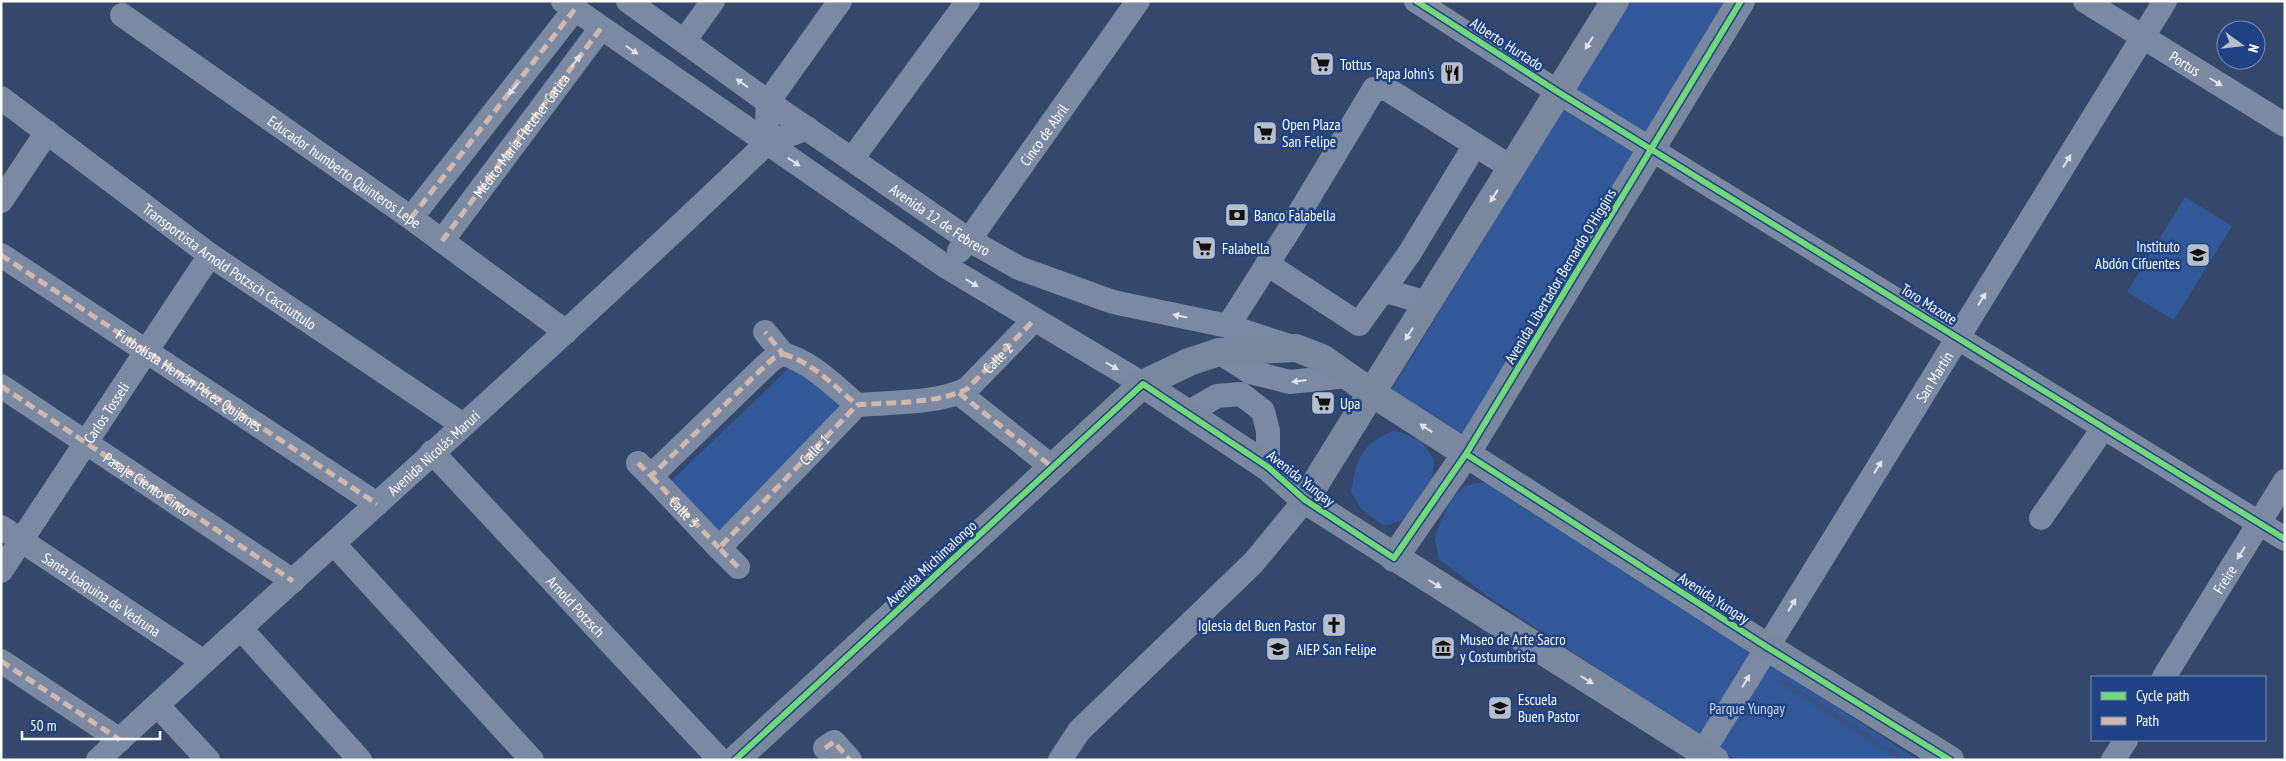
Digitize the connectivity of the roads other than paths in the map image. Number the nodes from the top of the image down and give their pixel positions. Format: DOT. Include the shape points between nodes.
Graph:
graph roads {
  1 [pos="628,1"];
  2 [pos="712,1"];
  3 [pos="840,1"];
  4 [pos="968,1"];
  5 [pos="1138,1"];
  6 [pos="1416,1"];
  7 [pos="1615,1"];
  8 [pos="1741,1"];
  9 [pos="2085,1"];
  10 [pos="2165,1"];
  11 [pos="569,5"];
  12 [pos="122,15"];
  13 [pos="601,28"];
  14 [pos="2143,37"];
  15 [pos="684,41"];
  16 [pos="1558,92"];
  17 [pos="1,98"];
  18 [pos="768,102"];
  19 [pos="2285,124"];
  20 [pos="807,128"];
  21 [pos="47,132"];
  22 [pos="766,144"];
  23 [pos="1475,145"];
  24 [pos="1652,148"];
  25 [pos="852,159"];
  26 [pos="1512,168"];
  27 [pos="1,201"];
  28 [pos="412,218"];
  29 [pos="969,240"];
  30 [pos="442,241"];
  31 [pos="1,255"];
  32 [pos="210,255"];
  33 [pos="1267,264"];
  34 [pos="945,266"];
  35 [pos="1383,290"];
  36 [pos="1427,303"];
  37 [pos="1034,320"];
  38 [pos="1228,326"];
  39 [pos="566,332"];
  40 [pos="765,332"];
  41 [pos="1958,337"];
  42 [pos="1296,348"];
  43 [pos="146,351"];
  44 [pos="1219,352"];
  45 [pos="783,354"];
  46 [pos="1347,376"];
  47 [pos="1143,384"];
  48 [pos="1,386"];
  49 [pos="959,392"];
  50 [pos="1372,393"];
  51 [pos="857,405"];
  52 [pos="1186,414"];
  53 [pos="463,424"];
  54 [pos="2104,427"];
  55 [pos="86,443"];
  56 [pos="432,452"];
  57 [pos="1466,454"];
  58 [pos="1052,467"];
  59 [pos="1268,467"];
  60 [pos="2285,481"];
  61 [pos="1305,500"];
  62 [pos="377,504"];
  63 [pos="2041,518"];
  64 [pos="2259,523"];
  65 [pos="1,527"];
  66 [pos="2285,539"];
  67 [pos="21,540"];
  68 [pos="334,544"];
  69 [pos="719,548"];
  70 [pos="1394,558"];
  71 [pos="738,568"];
  72 [pos="1,571"];
  73 [pos="293,581"];
  74 [pos="241,629"];
  75 [pos="1766,647"];
  76 [pos="1,661"];
  77 [pos="204,662"];
  78 [pos="2165,676"];
  79 [pos="157,705"];
  80 [pos="120,740"];
  81 [pos="2125,741"];
  82 [pos="825,748"];
  83 [pos="1705,757"];
  84 [pos="98,760"];
  85 [pos="208,760"];
  86 [pos="360,760"];
  87 [pos="532,760"];
  88 [pos="720,760"];
  89 [pos="736,760"];
  90 [pos="850,760"];
  91 [pos="1060,760"];
  92 [pos="1950,760"];
  93 [pos="2114,760"];
  1 -- 15 [label="street, Avenida 12 de Febrero"];
  2 -- 15 [label="street"];
  3 -- 18 [label="street"];
  4 -- 25 [label="street"];
  5 -- 29 [label="street, Cinco de Abril"];
  6 -- 16 [label="street, Alberto Hurtado"];
  7 -- 16 [label="main road, one-way"];
  8 -- 24 [label="main road, Avenida Libertador Bernardo O'Higgins"];
  9 -- 14 [label="street, Portus"];
  10 -- 14 [label="street, San Martín"];
  11 -- 13 [label="street"];
  11 -- 28 [label="street, one-way"];
  12 -- 28 [label="street, Educador humberto Quinteros Lepe"];
  13 -- 22 [label="street, one-way"];
  30 -- 13 [label="street, Médico María Fletcher Gatica, one-way"];
  14 -- 19 [label="street, Portus, one-way"];
  41 -- 14 [label="street, San Martín, one-way"];
  18 -- 15 [label="street, Avenida 12 de Febrero, one-way"];
  16 -- 24 [label="street, Toro Mazote"];
  16 -- 26 [label="main road"];
  17 -- 21 [label="street, Transportista Arnold Potzsch Cacciuttulo"];
  18 -- 20 [label="street, Avenida 12 de Febrero"];
  18 -- 22 [label="street"];
  20 -- 22 [label="street, Avenida Nicolás Maruri"];
  20 -- 25 [label="street, Avenida 12 de Febrero"];
  21 -- 27 [label="street"];
  21 -- 32 [label="street, Transportista Arnold Potzsch Cacciuttulo"];
  22 -- 34 [label="street, one-way"];
  22 -- 39 [label="street, Avenida Nicolás Maruri"];
  23 -- 26 [label="street"];
  23 -- 33 [label="street" via="1387,89 1374,89"];
  23 -- 35 [label="street" via="1454,183"];
  24 -- 41 [label="street, Toro Mazote"];
  24 -- 57 [label="main road, Avenida Libertador Bernardo O'Higgins"];
  25 -- 29 [label="street, Avenida 12 de Febrero"];
  26 -- 36 [label="main road, one-way"];
  28 -- 30 [label="street, Educador humberto Quinteros Lepe"];
  29 -- 34 [label="street, Cinco de Abril"];
  38 -- 29 [label="street, Avenida 12 de Febrero, one-way" via="1113,302 1019,268"];
  30 -- 39 [label="street, Educador humberto Quinteros Lepe"];
  31 -- 43 [label="street, Futbolista Hernán Pérez Quijanes"];
  32 -- 43 [label="street, Carlos Tosseli"];
  32 -- 53 [label="street, Transportista Arnold Potzsch Cacciuttulo"];
  33 -- 35 [label="street" via="1359,324"];
  33 -- 38 [label="street"];
  34 -- 37 [label="street, one-way"];
  35 -- 36 [label="street"];
  36 -- 50 [label="main road, one-way"];
  37 -- 47 [label="street, one-way"];
  37 -- 49 [label="street, Calle 2" via="967,389"];
  38 -- 42 [label="street, Avenida 12 de Febrero"];
  39 -- 53 [label="street, Avenida Nicolás Maruri"];
  40 -- 45 [label="street"];
  41 -- 54 [label="street, Toro Mazote"];
  75 -- 41 [label="street, San Martín, one-way"];
  42 -- 44 [label="main road, Avenida Michimalongo"];
  42 -- 46 [label="main road, Avenida Yungay" via="1322,358"];
  43 -- 55 [label="street, Carlos Tosseli"];
  43 -- 62 [label="street, Futbolista Hernán Pérez Quijanes"];
  46 -- 44 [label="street, one-way" via="1290,382 1250,372"];
  44 -- 47 [label="main road, Avenida Michimalongo"];
  45 -- 51 [label="street" via="806,364"];
  45 -- 69 [label="street, Calle 3" via="766,364 644,470"];
  46 -- 50 [label="main road, Avenida Yungay"];
  47 -- 52 [label="main road, Avenida Yungay"];
  47 -- 58 [label="main road, Avenida Michimalongo"];
  48 -- 55 [label="street, Pasaje Ciento Cinco"];
  49 -- 51 [label="street" via="944,397"];
  49 -- 58 [label="street"];
  57 -- 50 [label="main road, Avenida Yungay, one-way"];
  50 -- 61 [label="main road"];
  51 -- 69 [label="street, Calle 1"];
  52 -- 59 [label="main road, Avenida Yungay"];
  52 -- 59 [label="street" via="1218,396 1241,394 1264,411 1268,431"];
  53 -- 56 [label="street, Avenida Nicolás Maruri"];
  54 -- 63 [label="street"];
  54 -- 64 [label="street, Toro Mazote"];
  55 -- 67 [label="street, Carlos Tosseli"];
  55 -- 73 [label="street, Pasaje Ciento Cinco"];
  56 -- 62 [label="street, Avenida Nicolás Maruri"];
  56 -- 88 [label="street, Arnold Potzsch"];
  57 -- 70 [label="main road, Avenida Libertador Bernardo O'Higgins"];
  57 -- 75 [label="main road, Avenida Yungay"];
  58 -- 89 [label="main road, Avenida Michimalongo"];
  59 -- 61 [label="main road, Avenida Yungay"];
  60 -- 64 [label="street, Freire"];
  61 -- 70 [label="main road, Avenida Yungay"];
  61 -- 91 [label="street" via="1254,562 1079,731"];
  62 -- 68 [label="street, Avenida Nicolás Maruri"];
  64 -- 66 [label="street, Toro Mazote"];
  64 -- 78 [label="street, Freire, one-way"];
  65 -- 67 [label="street, Santa Joaquina de Vedruna"];
  67 -- 72 [label="street, Carlos Tosseli"];
  67 -- 77 [label="street, Santa Joaquina de Vedruna"];
  68 -- 73 [label="street, Avenida Nicolás Maruri"];
  68 -- 87 [label="street"];
  69 -- 71 [label="street"];
  70 -- 83 [label="main road, Avenida Yungay, one-way"];
  73 -- 74 [label="street, Avenida Nicolás Maruri"];
  74 -- 77 [label="street, Avenida Nicolás Maruri"];
  74 -- 86 [label="street"];
  83 -- 75 [label="street, San Martín, one-way"];
  75 -- 92 [label="main road, Avenida Yungay"];
  76 -- 80 [label="street"];
  77 -- 79 [label="street, Avenida Nicolás Maruri"];
  79 -- 80 [label="street, Avenida Nicolás Maruri"];
  79 -- 85 [label="street"];
  80 -- 84 [label="street, Avenida Nicolás Maruri"];
  81 -- 93 [label="street"];
  82 -- 90 [label="street" via="834,742"];
}
